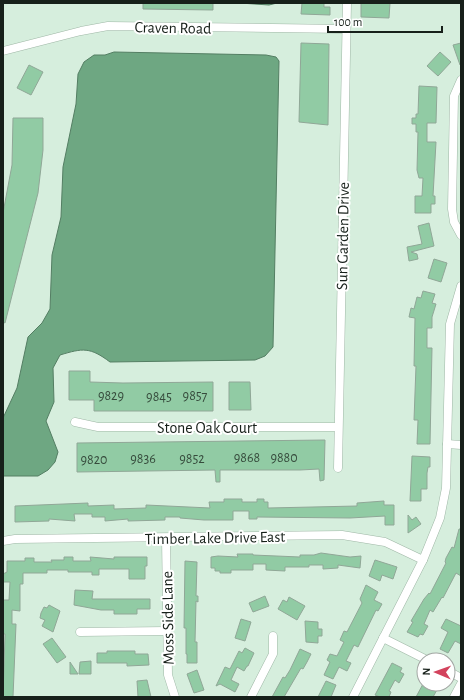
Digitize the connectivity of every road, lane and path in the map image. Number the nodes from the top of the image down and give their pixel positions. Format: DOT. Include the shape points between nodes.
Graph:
graph roads {
  1 [pos="347,3"];
  2 [pos="346,29"];
  3 [pos="3,51"];
  4 [pos="460,80"];
  5 [pos="461,235"];
  6 [pos="461,286"];
  7 [pos="75,422"];
  8 [pos="338,427"];
  9 [pos="447,444"];
  10 [pos="461,445"];
  11 [pos="338,468"];
  12 [pos="166,538"];
  13 [pos="3,541"];
  14 [pos="424,560"];
  15 [pos="167,631"];
  16 [pos="80,632"];
  17 [pos="274,636"];
  18 [pos="383,638"];
  19 [pos="416,654"];
  20 [pos="461,684"];
  21 [pos="175,697"];
  22 [pos="251,697"];
  23 [pos="353,697"];
  24 [pos="454,697"];
  1 -- 2 [label="street, Sun Garden Drive"];
  2 -- 3 [label="street, Craven Road" via="108,26"];
  2 -- 8 [label="street, Sun Garden Drive"];
  4 -- 5 [label="street" via="454,96 452,209 454,222"];
  6 -- 9 [label="street" via="450,329"];
  7 -- 8 [label="street, Stone Oak Court" via="98,426"];
  8 -- 11 [label="street, Sun Garden Drive"];
  9 -- 10 [label="street"];
  9 -- 14 [label="street" via="443,507"];
  12 -- 13 [label="street, Timber Lake Drive East" via="15,538"];
  12 -- 14 [label="street, Timber Lake Drive East" via="348,536 385,542"];
  12 -- 15 [label="street, Moss Side Lane"];
  14 -- 18 [label="street"];
  15 -- 16 [label="street"];
  15 -- 21 [label="street, Moss Side Lane" via="168,675"];
  17 -- 22 [label="street" via="273,654"];
  18 -- 19 [label="street"];
  18 -- 23 [label="street"];
  20 -- 24 [label="street"];
}
